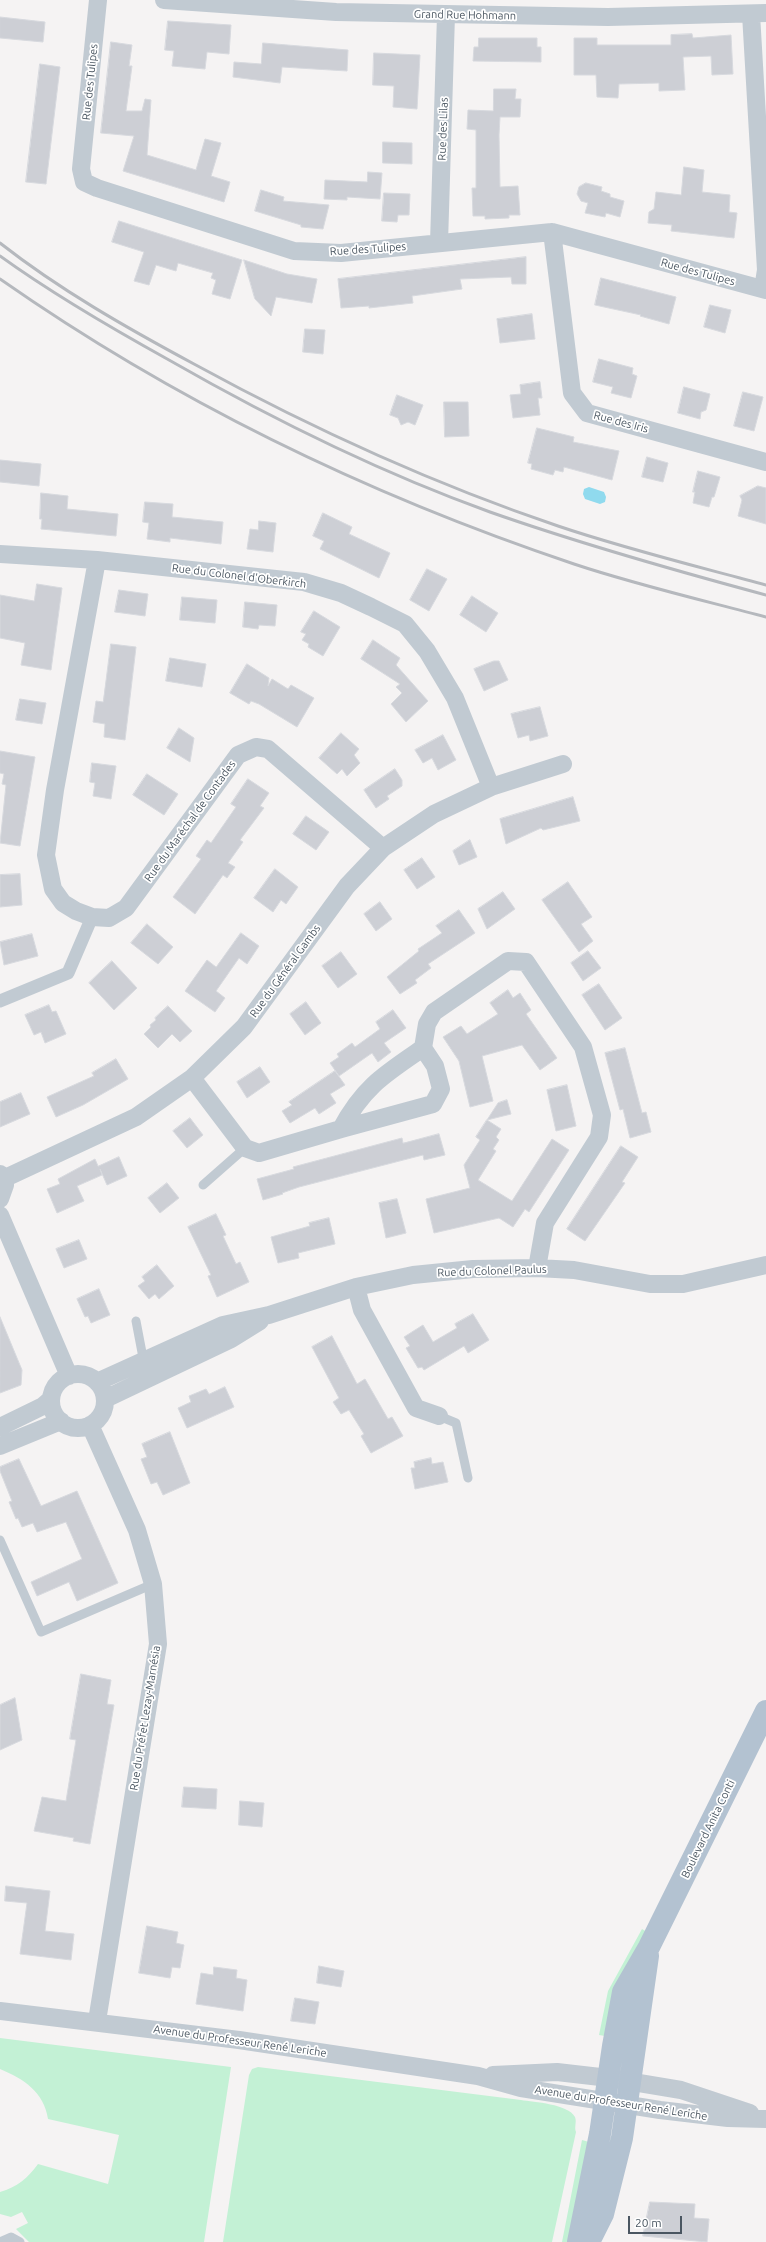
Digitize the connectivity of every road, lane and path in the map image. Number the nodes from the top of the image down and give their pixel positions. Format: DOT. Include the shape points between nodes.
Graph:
graph roads {
  1 [pos="98,0"];
  2 [pos="164,0"];
  3 [pos="205,1"];
  4 [pos="455,10"];
  5 [pos="758,14"];
  6 [pos="552,232"];
  7 [pos="439,243"];
  8 [pos="765,290"];
  9 [pos="766,462"];
  10 [pos="0,554"];
  11 [pos="97,560"];
  12 [pos="563,764"];
  13 [pos="491,786"];
  14 [pos="383,848"];
  15 [pos="92,917"];
  16 [pos="0,1001"];
  17 [pos="423,1048"];
  18 [pos="192,1078"];
  19 [pos="341,1129"];
  20 [pos="245,1148"];
  21 [pos="2,1177"];
  22 [pos="203,1185"];
  23 [pos="0,1199"];
  24 [pos="0,1215"];
  25 [pos="766,1265"];
  26 [pos="537,1268"];
  27 [pos="356,1287"];
  28 [pos="269,1315"];
  29 [pos="136,1321"];
  30 [pos="144,1362"];
  31 [pos="69,1376"];
  32 [pos="97,1382"];
  33 [pos="144,1382"];
  34 [pos="51,1399"];
  35 [pos="105,1399"];
  36 [pos="439,1416"];
  37 [pos="61,1421"];
  38 [pos="90,1425"];
  39 [pos="0,1427"];
  40 [pos="0,1446"];
  41 [pos="468,1478"];
  42 [pos="0,1540"];
  43 [pos="153,1584"];
  44 [pos="766,1711"];
  45 [pos="649,1947"];
  46 [pos="0,2011"];
  47 [pos="97,2021"];
  48 [pos="478,2076"];
  49 [pos="609,2078"];
  50 [pos="631,2081"];
  51 [pos="605,2102"];
  52 [pos="628,2105"];
  53 [pos="766,2118"];
  54 [pos="0,2242"];
  55 [pos="20,2242"];
  56 [pos="578,2242"];
  57 [pos="589,2242"];
  1 -- 7 [label="street, Rue des Tulipes" via="81,169 84,182 294,251 341,253"];
  2 -- 3 [label="street, Grand Rue Hohmann"];
  3 -- 4 [label="street, Grand Rue Hohmann" via="336,12"];
  4 -- 5 [label="street, Grand Rue Hohmann" via="608,17"];
  4 -- 7 [label="street, Rue des Lilas"];
  5 -- 8 [label="street"];
  6 -- 7 [label="street, Rue des Tulipes"];
  6 -- 8 [label="street, Rue des Tulipes"];
  6 -- 9 [label="street, Rue des Iris" via="572,393 587,413"];
  10 -- 11 [label="street, Rue du Colonel d'Oberkirch"];
  11 -- 13 [label="street, Rue du Colonel d'Oberkirch" via="304,582 341,593 405,624 427,651 455,698"];
  11 -- 15 [label="street, Rue du Maréchal de Contades" via="55,790 46,855 56,894 63,903 76,912"];
  12 -- 13 [label="street, Rue du Général Gambs"];
  13 -- 14 [label="street, Rue du Général Gambs" via="434,814"];
  14 -- 15 [label="street, Rue du Maréchal de Contades" via="268,749 256,747 238,755 126,908 109,918"];
  14 -- 18 [label="street, Rue du Général Gambs" via="347,886 244,1027"];
  15 -- 16 [label="street" via="68,973"];
  17 -- 19 [label="street" via="380,1078 353,1106"];
  17 -- 19 [label="street" via="435,1066 441,1089 433,1104"];
  17 -- 26 [label="street" via="427,1024 434,1012 508,961 526,962 582,1047 602,1115 599,1137 545,1223"];
  18 -- 20 [label="street"];
  18 -- 21 [label="street, Rue du Général Gambs" via="136,1117"];
  19 -- 20 [label="street" via="259,1153"];
  20 -- 22 [label="lane"];
  21 -- 23 [label="street" via="4,1190"];
  24 -- 31 [label="street"];
  25 -- 26 [label="street, Rue du Colonel Paulus" via="694,1283 661,1285 580,1271"];
  26 -- 27 [label="street, Rue du Colonel Paulus" via="438,1272"];
  27 -- 28 [label="street, Rue du Colonel Paulus"];
  27 -- 36 [label="street" via="362,1310 416,1408"];
  28 -- 30 [label="street, Rue du Colonel Paulus" via="223,1325"];
  28 -- 33 [label="street, Rue du Colonel Paulus" via="231,1339"];
  29 -- 30 [label="lane"];
  30 -- 32 [label="street, Rue du Colonel Paulus"];
  30 -- 33 [label="lane"];
  31 -- 32 [label="street" via="82,1374"];
  31 -- 34 [label="street" via="57,1384"];
  32 -- 35 [label="street"];
  33 -- 35 [label="street, Rue du Colonel Paulus"];
  34 -- 37 [label="street" via="55,1415"];
  34 -- 39 [label="street" via="43,1406"];
  35 -- 38 [label="street" via="101,1414"];
  36 -- 41 [label="lane" via="456,1423"];
  37 -- 38 [label="street" via="75,1427"];
  37 -- 40 [label="street"];
  38 -- 43 [label="street, Rue du Préfet Lezay-Marnésia" via="137,1530"];
  42 -- 43 [label="lane" via="42,1632"];
  43 -- 47 [label="street, Rue du Préfet Lezay-Marnésia" via="158,1644"];
  44 -- 45 [label="main road, Boulevard Anita Conti"];
  45 -- 49 [label="main road, Boulevard Anita Conti" via="624,1992"];
  45 -- 50 [label="main road, Boulevard Anita Conti"];
  46 -- 47 [label="street, Avenue du Professeur René Leriche"];
  47 -- 48 [label="street, Avenue du Professeur René Leriche"];
  48 -- 49 [label="street, Avenue du Professeur René Leriche" via="557,2072"];
  48 -- 51 [label="street, Avenue du Professeur René Leriche" via="521,2088"];
  49 -- 50 [label="street, Avenue du Professeur René Leriche"];
  49 -- 51 [label="main road, Boulevard Anita Conti"];
  50 -- 52 [label="main road, Boulevard Anita Conti"];
  50 -- 53 [label="street, Avenue du Professeur René Leriche" via="702,2096"];
  51 -- 52 [label="street, Avenue du Professeur René Leriche"];
  51 -- 56 [label="main road, Boulevard Anita Conti"];
  52 -- 53 [label="street, Avenue du Professeur René Leriche" via="728,2118"];
  52 -- 57 [label="main road, Boulevard Anita Conti" via="610,2191 603,2214"];
  54 -- 55 [label="lane" via="11,2237"];
}
